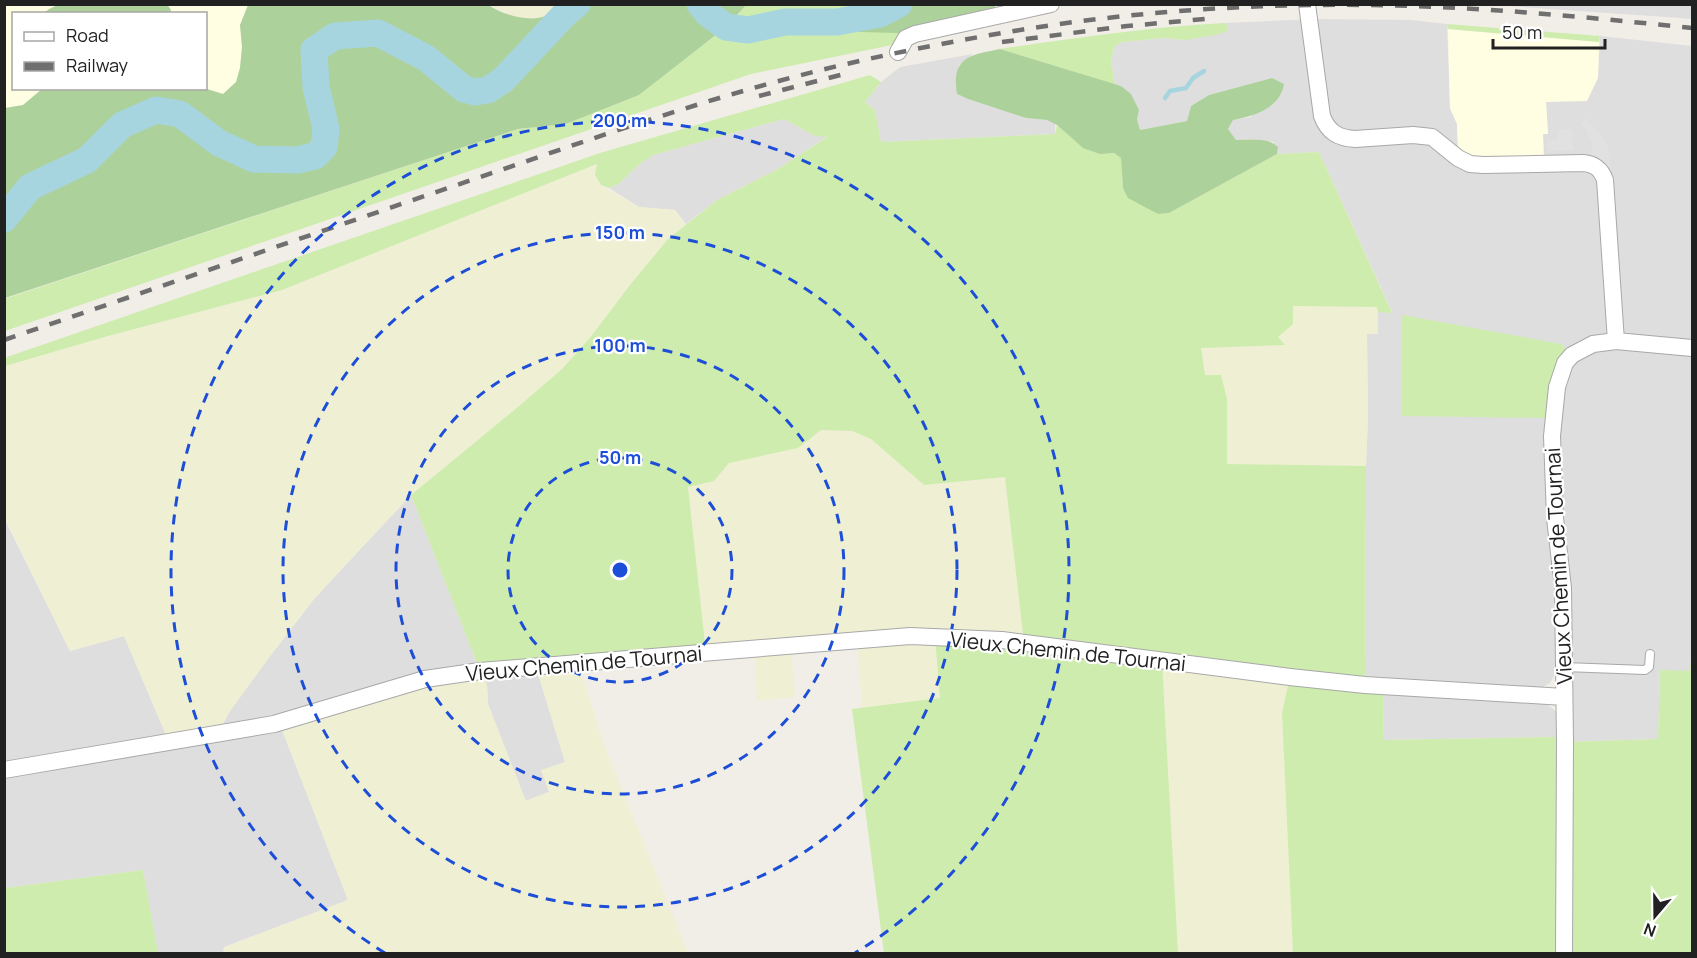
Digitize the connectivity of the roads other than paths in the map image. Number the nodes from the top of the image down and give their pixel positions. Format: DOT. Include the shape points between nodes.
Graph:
graph roads {
  1 [pos="1051,4"];
  2 [pos="1307,4"];
  3 [pos="898,52"];
  4 [pos="1616,341"];
  5 [pos="1692,348"];
  6 [pos="1650,654"];
  7 [pos="1564,667"];
  8 [pos="1564,697"];
  9 [pos="4,770"];
  10 [pos="1564,954"];
  1 -- 3 [label="street" via="915,34 906,38"];
  2 -- 4 [label="street" via="1322,116 1338,136 1432,137 1470,164 1583,163 1597,167 1605,180"];
  4 -- 5 [label="street, Vieux Chemin de Tournai"];
  4 -- 7 [label="street, Vieux Chemin de Tournai" via="1593,344 1572,355 1557,387 1553,473 1563,588"];
  6 -- 7 [label="lane" via="1645,670"];
  7 -- 8 [label="street, Vieux Chemin de Tournai"];
  8 -- 9 [label="street, Vieux Chemin de Tournai" via="1365,685 1002,640 910,636 435,677 274,724"];
  8 -- 10 [label="street"];
}
